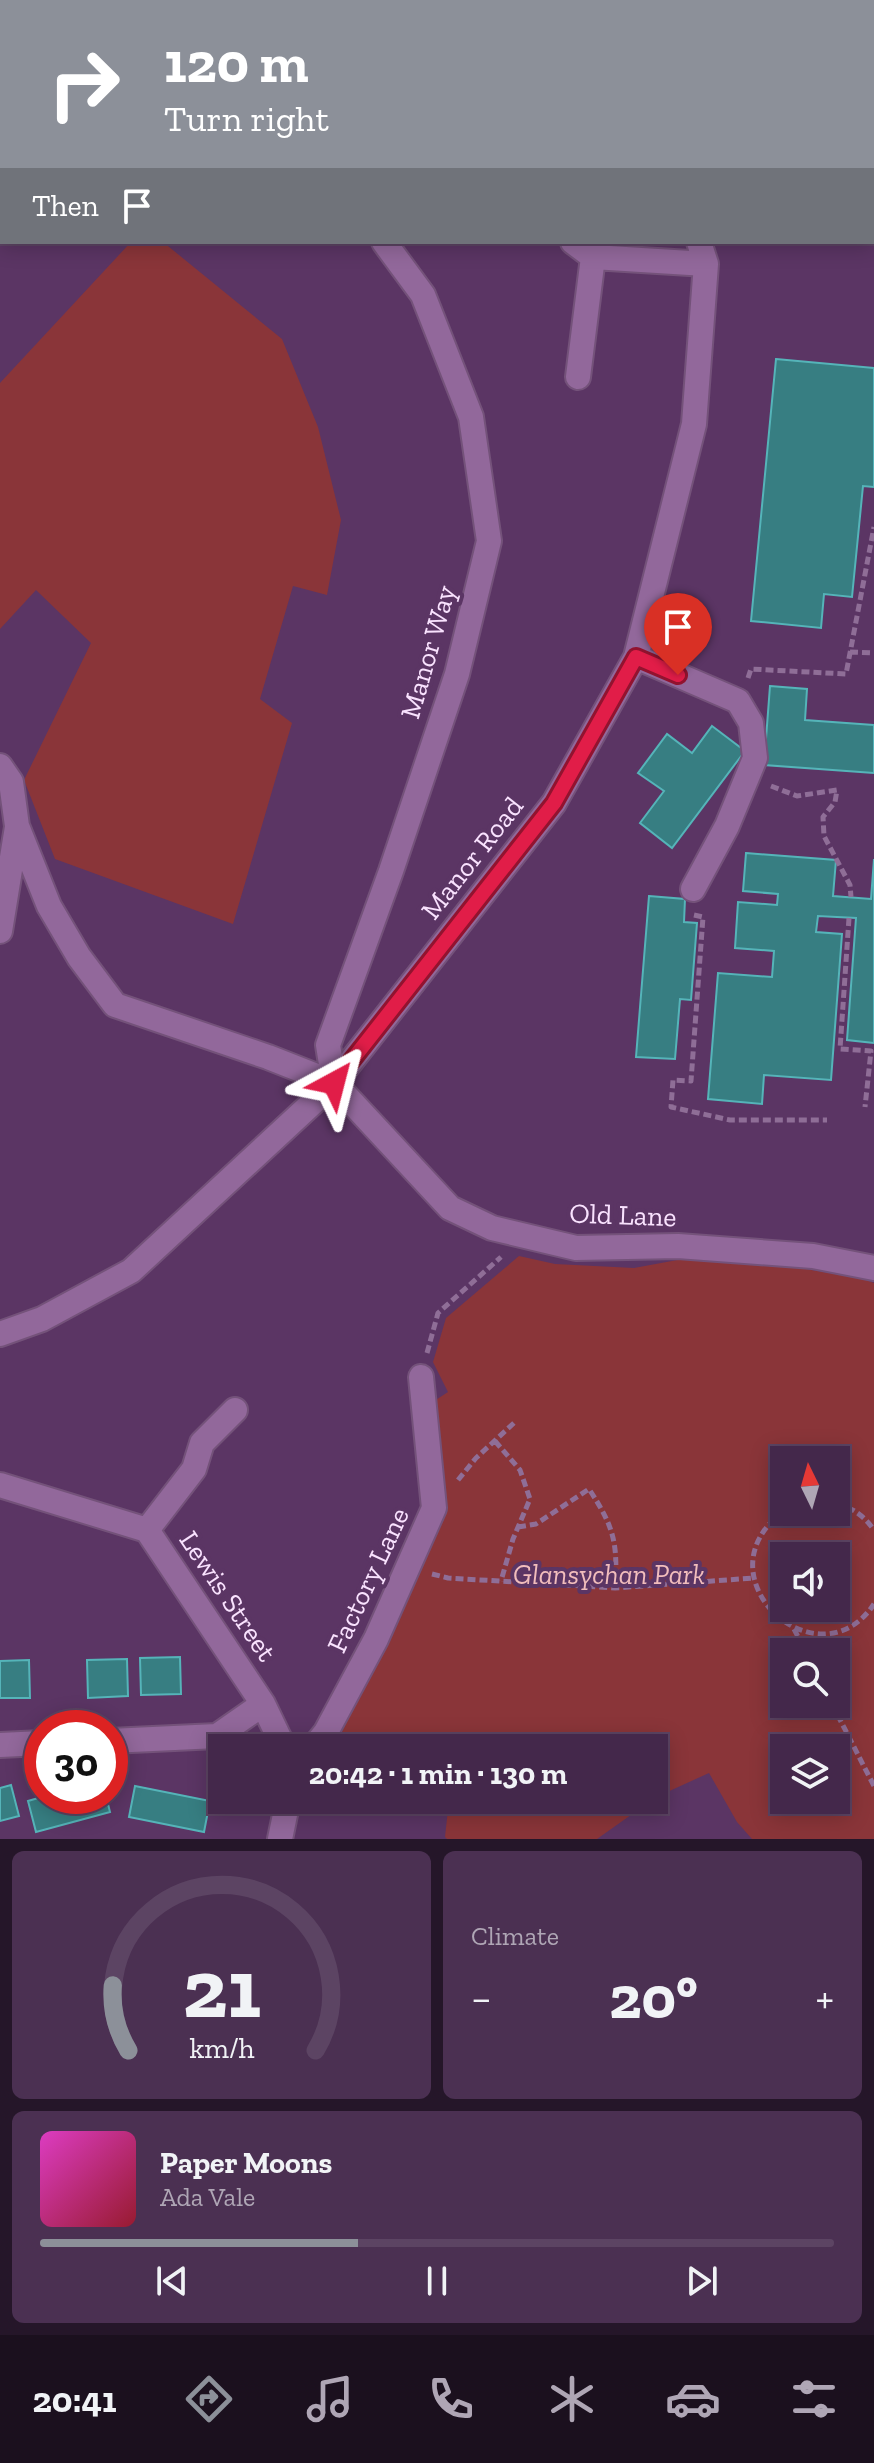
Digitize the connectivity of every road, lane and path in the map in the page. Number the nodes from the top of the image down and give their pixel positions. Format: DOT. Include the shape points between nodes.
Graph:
graph roads {
  1 [pos="385,244"];
  2 [pos="576,244"];
  3 [pos="703,253"];
  4 [pos="593,257"];
  5 [pos="578,377"];
  6 [pos="874,527"];
  7 [pos="850,652"];
  8 [pos="874,653"];
  9 [pos="636,657"];
  10 [pos="738,701"];
  11 [pos="0,766"];
  12 [pos="748,776"];
  13 [pos="17,826"];
  14 [pos="693,889"];
  15 [pos="851,897"];
  16 [pos="849,918"];
  17 [pos="0,931"];
  18 [pos="334,1083"];
  19 [pos="865,1107"];
  20 [pos="827,1120"];
  21 [pos="525,1236"];
  22 [pos="874,1268"];
  23 [pos="0,1334"];
  24 [pos="421,1377"];
  25 [pos="235,1410"];
  26 [pos="515,1422"];
  27 [pos="495,1441"];
  28 [pos="0,1485"];
  29 [pos="434,1508"];
  30 [pos="850,1508"];
  31 [pos="770,1522"];
  32 [pos="518,1527"];
  33 [pos="147,1530"];
  34 [pos="874,1530"];
  35 [pos="408,1569"];
  36 [pos="754,1578"];
  37 [pos="501,1581"];
  38 [pos="615,1588"];
  39 [pos="874,1604"];
  40 [pos="793,1628"];
  41 [pos="798,1638"];
  42 [pos="263,1704"];
  43 [pos="839,1718"];
  44 [pos="277,1734"];
  45 [pos="324,1734"];
  46 [pos="128,1740"];
  47 [pos="24,1744"];
  48 [pos="0,1745"];
  49 [pos="874,1786"];
  50 [pos="285,1814"];
  51 [pos="280,1839"];
  1 -- 18 [label="street, Manor Way" via="423,295 471,417 489,541 457,674 328,1045"];
  2 -- 4 [label="street"];
  3 -- 4 [label="street"];
  3 -- 9 [label="street, Manor Road" via="694,424"];
  4 -- 5 [label="street"];
  6 -- 7 [label="path"];
  7 -- 8 [label="path"];
  7 -- 10 [label="path" via="846,674 751,669"];
  9 -- 10 [label="street"];
  9 -- 18 [label="street, Manor Road" via="554,803"];
  10 -- 12 [label="street" via="751,723 755,758"];
  11 -- 13 [label="street" via="11,782"];
  12 -- 14 [label="street"];
  12 -- 15 [label="path" via="797,796 837,790 823,817 824,836"];
  13 -- 17 [label="street"];
  13 -- 18 [label="street" via="49,906 115,1005"];
  14 -- 20 [label="path" via="692,915 703,917 691,1081 673,1080 671,1107 730,1120"];
  16 -- 19 [label="path" via="840,1049 871,1051"];
  18 -- 21 [label="street, Old Lane" via="450,1208 492,1228"];
  18 -- 23 [label="street, Manor Road" via="131,1271 42,1319"];
  21 -- 22 [label="street, Old Lane" via="576,1248 678,1246 813,1256"];
  21 -- 24 [label="path" via="438,1313"];
  24 -- 29 [label="street, Factory Lane"];
  25 -- 33 [label="street" via="202,1443 194,1469"];
  26 -- 27 [label="path"];
  27 -- 29 [label="path"];
  27 -- 32 [label="path" via="520,1470 530,1499"];
  28 -- 33 [label="street, Lewis Street"];
  29 -- 35 [label="street, Factory Lane"];
  30 -- 34 [label="path"];
  31 -- 36 [label="path" via="753,1558"];
  32 -- 37 [label="path"];
  32 -- 38 [label="path" via="536,1524 589,1489 610,1521 617,1556"];
  33 -- 42 [label="street, Lewis Street"];
  35 -- 37 [label="path"];
  35 -- 45 [label="street, Factory Lane"];
  36 -- 38 [label="path"];
  36 -- 40 [label="path" via="768,1608"];
  37 -- 38 [label="path"];
  39 -- 40 [label="path" via="853,1625 833,1632"];
  40 -- 41 [label="path"];
  42 -- 44 [label="street, Lewis Street"];
  42 -- 46 [label="street" via="217,1736"];
  43 -- 49 [label="path"];
  47 -- 48 [label="street"];
  50 -- 51 [label="street"];
}
